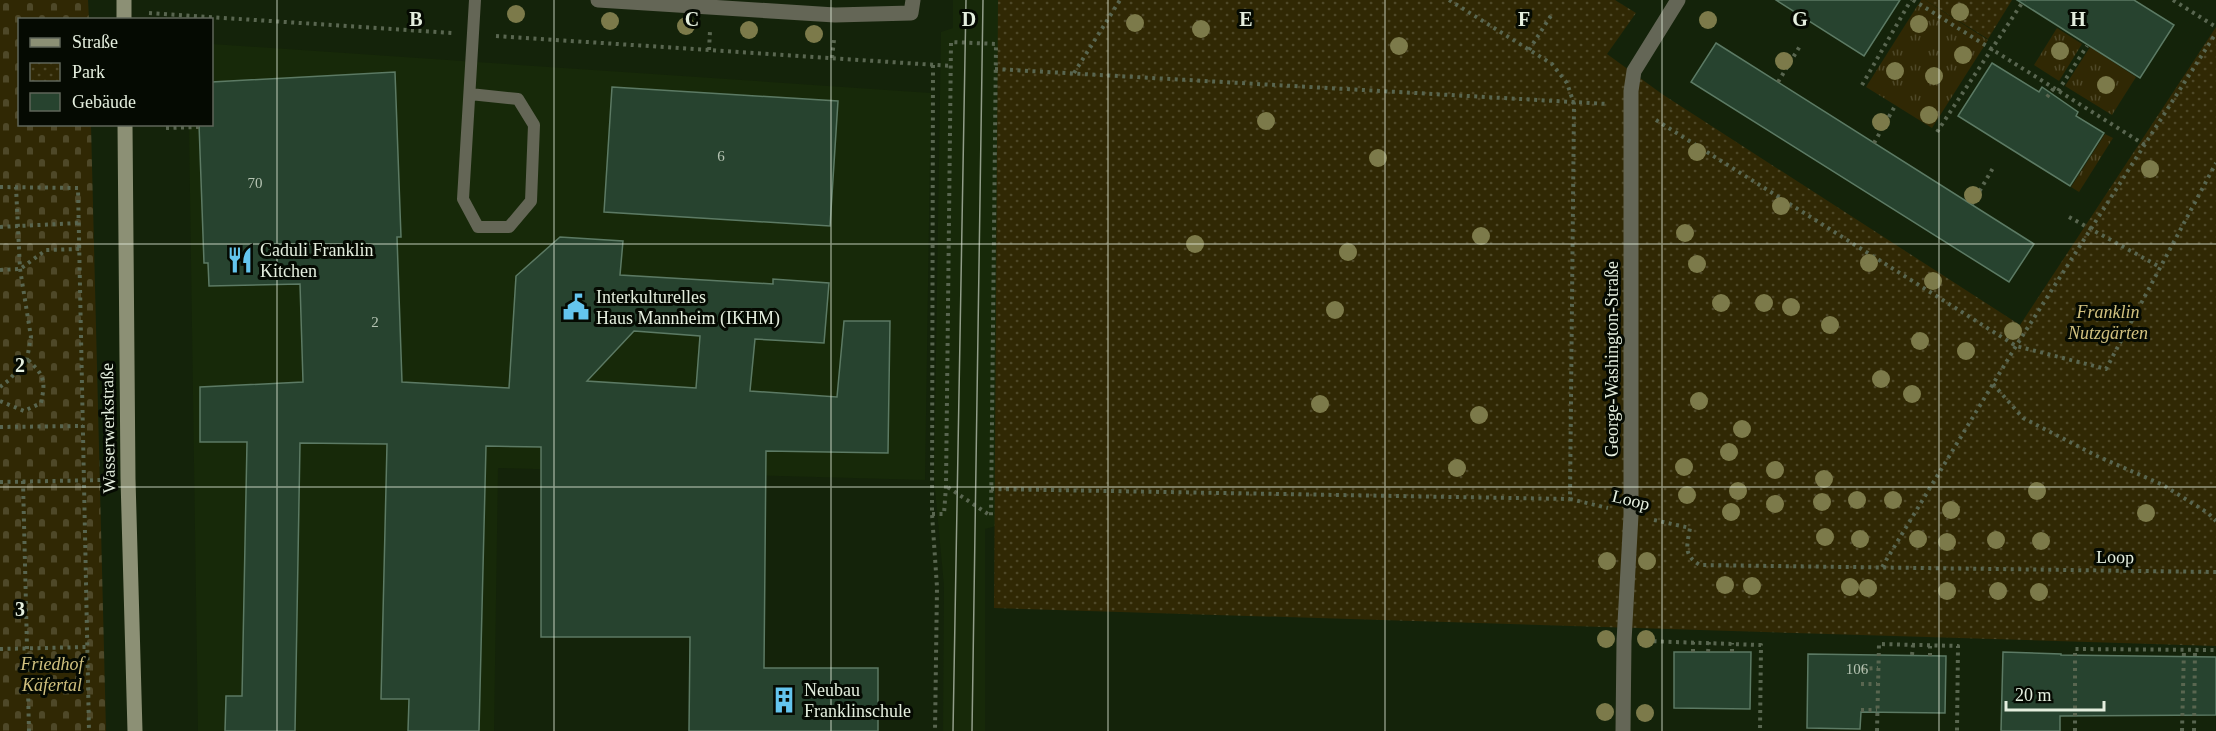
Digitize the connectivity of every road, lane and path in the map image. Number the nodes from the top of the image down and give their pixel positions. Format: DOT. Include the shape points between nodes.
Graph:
graph roads {
  1 [pos="475,0"];
  2 [pos="598,0"];
  3 [pos="913,0"];
  4 [pos="1120,0"];
  5 [pos="1449,0"];
  6 [pos="1678,0"];
  7 [pos="1912,0"];
  8 [pos="2024,0"];
  9 [pos="2173,0"];
  10 [pos="124,10"];
  11 [pos="1552,14"];
  12 [pos="2216,27"];
  13 [pos="2216,33"];
  14 [pos="474,35"];
  15 [pos="2211,40"];
  16 [pos="2216,44"];
  17 [pos="1800,46"];
  18 [pos="2086,46"];
  19 [pos="1529,50"];
  20 [pos="1992,50"];
  21 [pos="933,65"];
  22 [pos="951,66"];
  23 [pos="995,69"];
  24 [pos="1074,74"];
  25 [pos="1778,82"];
  26 [pos="1862,85"];
  27 [pos="2056,89"];
  28 [pos="470,94"];
  29 [pos="2048,97"];
  30 [pos="1574,104"];
  31 [pos="1631,105"];
  32 [pos="1895,106"];
  33 [pos="125,126"];
  34 [pos="199,127"];
  35 [pos="165,128"];
  36 [pos="1937,132"];
  37 [pos="1874,142"];
  38 [pos="2145,145"];
  39 [pos="2216,163"];
  40 [pos="1993,168"];
  41 [pos="0,187"];
  42 [pos="16,187"];
  43 [pos="1972,204"];
  44 [pos="2069,217"];
  45 [pos="79,224"];
  46 [pos="18,226"];
  47 [pos="0,227"];
  48 [pos="2092,228"];
  49 [pos="79,249"];
  50 [pos="2161,267"];
  51 [pos="20,269"];
  52 [pos="0,270"];
  53 [pos="2016,346"];
  54 [pos="27,359"];
  55 [pos="1993,384"];
  56 [pos="0,387"];
  57 [pos="0,401"];
  58 [pos="83,426"];
  59 [pos="0,428"];
  60 [pos="128,479"];
  61 [pos="84,480"];
  62 [pos="23,481"];
  63 [pos="0,482"];
  64 [pos="946,486"];
  65 [pos="991,489"];
  66 [pos="1570,499"];
  67 [pos="932,514"];
  68 [pos="1631,514"];
  69 [pos="2216,521"];
  70 [pos="1881,567"];
  71 [pos="2216,572"];
  72 [pos="1624,641"];
  73 [pos="1693,642"];
  74 [pos="1708,642"];
  75 [pos="1732,643"];
  76 [pos="1913,645"];
  77 [pos="1930,646"];
  78 [pos="87,647"];
  79 [pos="27,648"];
  80 [pos="2108,648"];
  81 [pos="2122,648"];
  82 [pos="0,649"];
  83 [pos="2148,649"];
  84 [pos="2184,649"];
  85 [pos="2195,649"];
  86 [pos="2216,650"];
  87 [pos="1693,652"];
  88 [pos="1708,652"];
  89 [pos="1732,652"];
  90 [pos="2110,655"];
  91 [pos="2128,655"];
  92 [pos="2148,655"];
  93 [pos="1912,656"];
  94 [pos="1930,656"];
  95 [pos="1878,668"];
  96 [pos="1862,669"];
  97 [pos="1861,684"];
  98 [pos="1877,684"];
  99 [pos="1861,710"];
  100 [pos="1877,710"];
  101 [pos="29,731"];
  102 [pos="88,731"];
  103 [pos="135,731"];
  104 [pos="935,731"];
  105 [pos="1623,731"];
  106 [pos="1760,731"];
  107 [pos="1877,731"];
  108 [pos="1958,731"];
  109 [pos="2075,731"];
  110 [pos="2182,731"];
  111 [pos="2194,731"];
  1 -- 14 [label="lane"];
  2 -- 3 [label="street" via="835,15 911,13"];
  4 -- 24 [label="path"];
  5 -- 19 [label="path"];
  6 -- 31 [label="street, George-Washington-Straße" via="1634,71"];
  7 -- 20 [label="path"];
  7 -- 26 [label="path"];
  8 -- 20 [label="path"];
  9 -- 12 [label="path"];
  10 -- 14 [label="path"];
  11 -- 19 [label="path"];
  13 -- 15 [label="path"];
  14 -- 21 [label="path"];
  14 -- 28 [label="lane"];
  15 -- 16 [label="path"];
  15 -- 38 [label="path"];
  17 -- 25 [label="path"];
  18 -- 27 [label="path"];
  19 -- 30 [label="path" via="1552,64 1568,83"];
  20 -- 27 [label="path"];
  20 -- 36 [label="path"];
  21 -- 22 [label="path"];
  21 -- 67 [label="path"];
  22 -- 23 [label="path" via="951,42 996,44"];
  22 -- 64 [label="path"];
  23 -- 24 [label="path"];
  23 -- 65 [label="path"];
  24 -- 30 [label="path"];
  27 -- 29 [label="path"];
  27 -- 38 [label="path"];
  28 -- 28 [label="lane" via="463,199 477,227 508,227 531,201 534,125 518,99"];
  30 -- 31 [label="path"];
  30 -- 66 [label="path"];
  31 -- 53 [label="path"];
  31 -- 68 [label="street, George-Washington-Straße"];
  32 -- 37 [label="path"];
  33 -- 60 [label="street, Wasserwerkstraße"];
  34 -- 35 [label="path"];
  38 -- 48 [label="path"];
  39 -- 50 [label="path"];
  40 -- 43 [label="path"];
  41 -- 42 [label="path"];
  42 -- 45 [label="path" via="78,188"];
  42 -- 46 [label="path"];
  44 -- 48 [label="path"];
  45 -- 46 [label="path"];
  45 -- 49 [label="path"];
  46 -- 47 [label="path"];
  46 -- 51 [label="path"];
  48 -- 50 [label="path"];
  48 -- 53 [label="path"];
  49 -- 51 [label="path" via="46,250"];
  49 -- 58 [label="path"];
  50 -- 53 [label="path" via="2106,369"];
  51 -- 52 [label="path"];
  51 -- 54 [label="path" via="31,337"];
  53 -- 55 [label="path"];
  54 -- 56 [label="path"];
  54 -- 57 [label="path" via="41,372 44,386 40,403 24,411"];
  55 -- 69 [label="path" via="2023,418 2163,485"];
  55 -- 70 [label="path"];
  58 -- 59 [label="path"];
  58 -- 61 [label="path"];
  60 -- 61 [label="path"];
  60 -- 103 [label="street, Wasserwerkstraße"];
  61 -- 62 [label="path"];
  61 -- 78 [label="path"];
  62 -- 63 [label="path"];
  62 -- 79 [label="path"];
  64 -- 65 [label="path" via="991,516"];
  64 -- 67 [label="path" via="944,514"];
  65 -- 66 [label="path, Loop"];
  66 -- 68 [label="path, Loop"];
  67 -- 104 [label="path" via="937,586"];
  68 -- 70 [label="path, Loop" via="1690,528 1687,550 1691,560 1700,565"];
  68 -- 72 [label="street, George-Washington-Straße"];
  70 -- 71 [label="path, Loop"];
  72 -- 73 [label="path"];
  72 -- 105 [label="street, George-Washington-Straße"];
  73 -- 74 [label="path"];
  73 -- 87 [label="path"];
  74 -- 75 [label="path"];
  74 -- 88 [label="path"];
  75 -- 89 [label="path"];
  75 -- 106 [label="path" via="1761,645"];
  76 -- 77 [label="path"];
  76 -- 93 [label="path"];
  76 -- 95 [label="path" via="1879,644"];
  77 -- 94 [label="path"];
  77 -- 108 [label="path" via="1959,646"];
  78 -- 79 [label="path"];
  78 -- 102 [label="path"];
  79 -- 82 [label="path"];
  79 -- 101 [label="path"];
  80 -- 81 [label="path"];
  80 -- 90 [label="path"];
  80 -- 109 [label="path" via="2075,649"];
  81 -- 83 [label="path"];
  81 -- 91 [label="path"];
  83 -- 84 [label="path"];
  83 -- 92 [label="path"];
  84 -- 85 [label="path"];
  84 -- 110 [label="path"];
  85 -- 86 [label="path"];
  85 -- 111 [label="path"];
  95 -- 96 [label="path"];
  95 -- 98 [label="path"];
  97 -- 98 [label="path"];
  98 -- 100 [label="path"];
  99 -- 100 [label="path"];
  100 -- 107 [label="path"];
}
